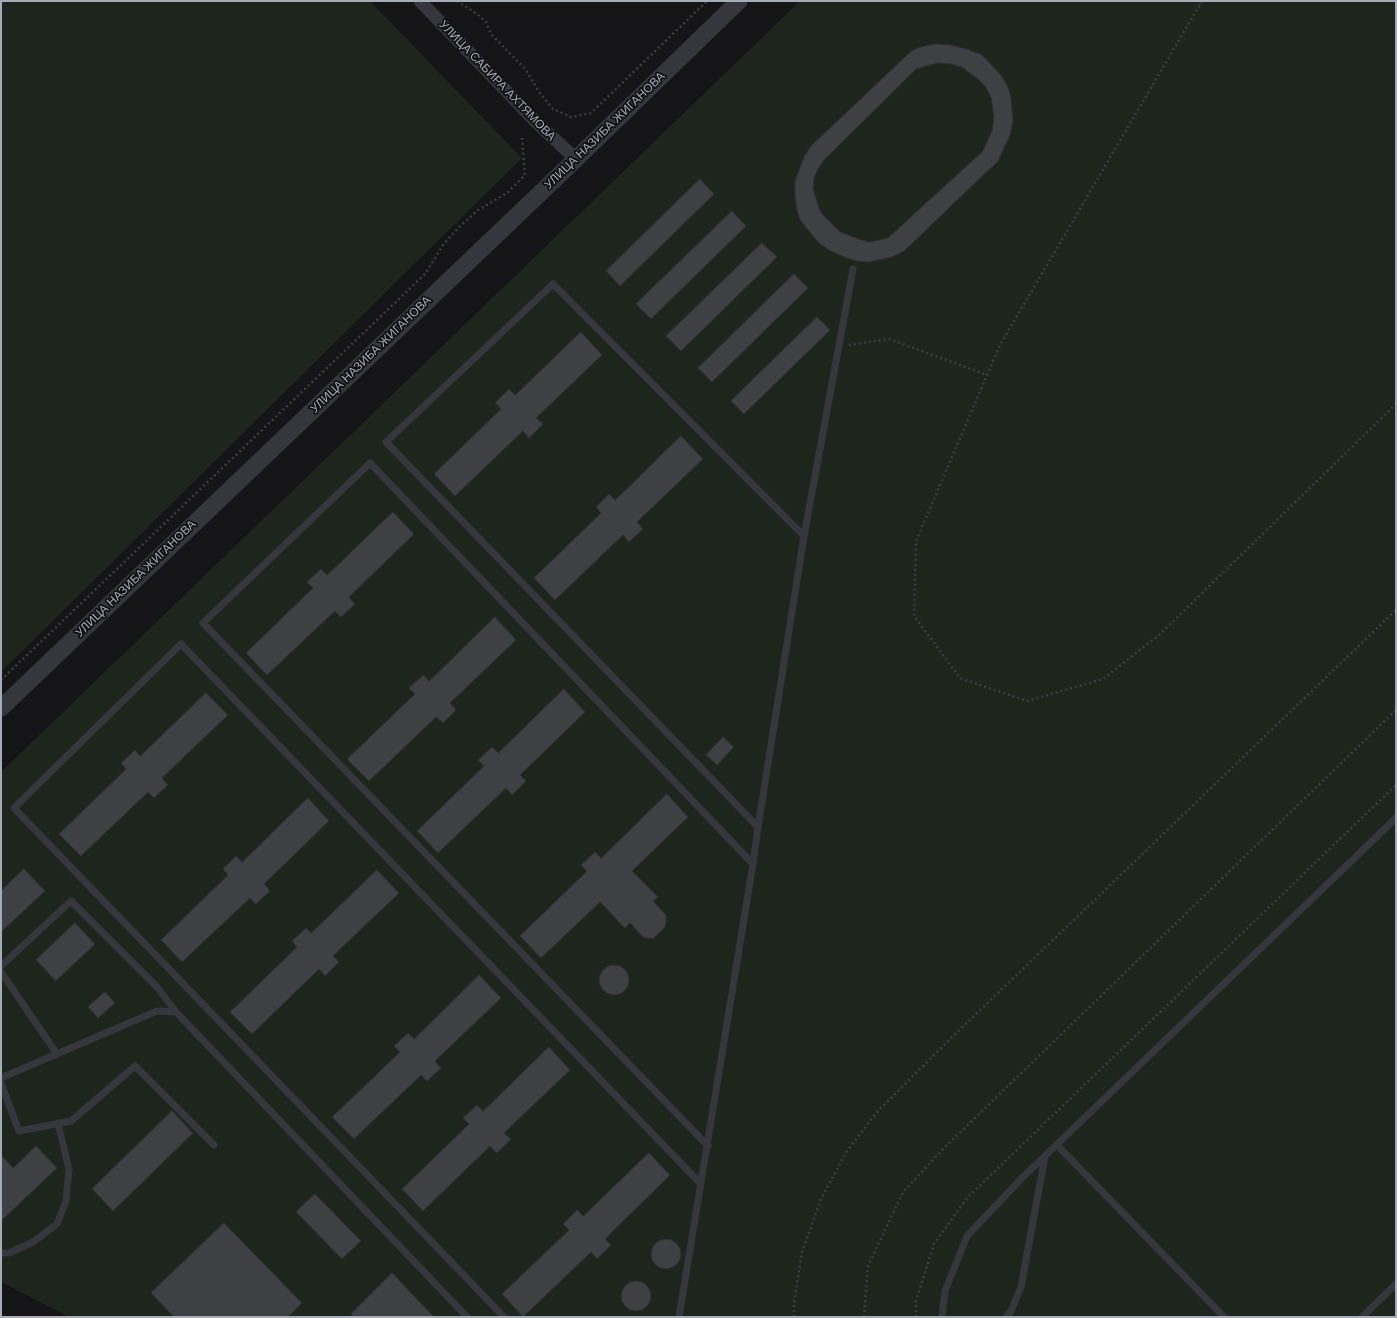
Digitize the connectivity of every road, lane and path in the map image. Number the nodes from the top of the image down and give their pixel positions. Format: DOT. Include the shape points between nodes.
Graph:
graph roads {
  1 [pos="420,1"];
  2 [pos="457,1"];
  3 [pos="707,1"];
  4 [pos="739,1"];
  5 [pos="1202,1"];
  6 [pos="522,138"];
  7 [pos="576,159"];
  8 [pos="853,269"];
  9 [pos="838,347"];
  10 [pos="988,375"];
  11 [pos="1396,404"];
  12 [pos="804,536"];
  13 [pos="1396,610"];
  14 [pos="1,680"];
  15 [pos="1,708"];
  16 [pos="1396,710"];
  17 [pos="1396,785"];
  18 [pos="1396,818"];
  19 [pos="758,827"];
  20 [pos="753,864"];
  21 [pos="1,966"];
  22 [pos="1,972"];
  23 [pos="176,1012"];
  24 [pos="57,1054"];
  25 [pos="1,1078"];
  26 [pos="1,1083"];
  27 [pos="58,1123"];
  28 [pos="214,1145"];
  29 [pos="1057,1145"];
  30 [pos="708,1146"];
  31 [pos="1045,1156"];
  32 [pos="700,1183"];
  33 [pos="1,1253"];
  34 [pos="1396,1284"];
  35 [pos="467,1317"];
  36 [pos="504,1317"];
  37 [pos="679,1317"];
  38 [pos="794,1317"];
  39 [pos="864,1317"];
  40 [pos="916,1317"];
  41 [pos="942,1317"];
  42 [pos="1006,1317"];
  43 [pos="1224,1317"];
  44 [pos="1362,1317"];
  1 -- 7 [label="street, УЛИЦА САБИРА АХТЯМОВА" via="537,124"];
  2 -- 3 [label="path" via="486,22 491,34 526,70 553,109 571,117 591,112"];
  4 -- 7 [label="street, УЛИЦА НАЗИБА ЖИГАНОВА"];
  5 -- 10 [label="path" via="1000,345"];
  6 -- 14 [label="path" via="525,175 507,193 478,210 459,227 443,245 425,274"];
  7 -- 15 [label="street, УЛИЦА НАЗИБА ЖИГАНОВА"];
  8 -- 9 [label="lane"];
  9 -- 10 [label="path" via="889,339"];
  9 -- 12 [label="lane"];
  10 -- 11 [label="path" via="916,541 914,616 960,678 1027,701 1102,679 1159,635"];
  12 -- 19 [label="lane"];
  12 -- 19 [label="lane" via="553,284 386,442"];
  13 -- 38 [label="path" via="878,1111 847,1151 821,1198 802,1252"];
  16 -- 39 [label="path" via="951,1141 903,1192 868,1266"];
  17 -- 40 [label="path" via="967,1198 934,1244 916,1301"];
  18 -- 29 [label="lane"];
  19 -- 20 [label="lane"];
  20 -- 30 [label="lane"];
  20 -- 30 [label="lane" via="370,463 203,624"];
  21 -- 23 [label="lane" via="71,901 157,987"];
  22 -- 24 [label="lane"];
  23 -- 24 [label="lane" via="157,1011"];
  23 -- 35 [label="lane"];
  24 -- 25 [label="lane"];
  26 -- 27 [label="lane" via="19,1131"];
  27 -- 28 [label="lane" via="71,1121 135,1066"];
  27 -- 33 [label="lane" via="69,1169 66,1201 57,1224 33,1242 9,1253"];
  29 -- 31 [label="lane"];
  29 -- 43 [label="lane"];
  30 -- 32 [label="lane"];
  31 -- 41 [label="lane" via="967,1236 945,1291"];
  31 -- 42 [label="lane" via="1021,1287"];
  32 -- 36 [label="lane" via="181,644 14,808"];
  32 -- 37 [label="lane"];
  34 -- 44 [label="lane"];
}
